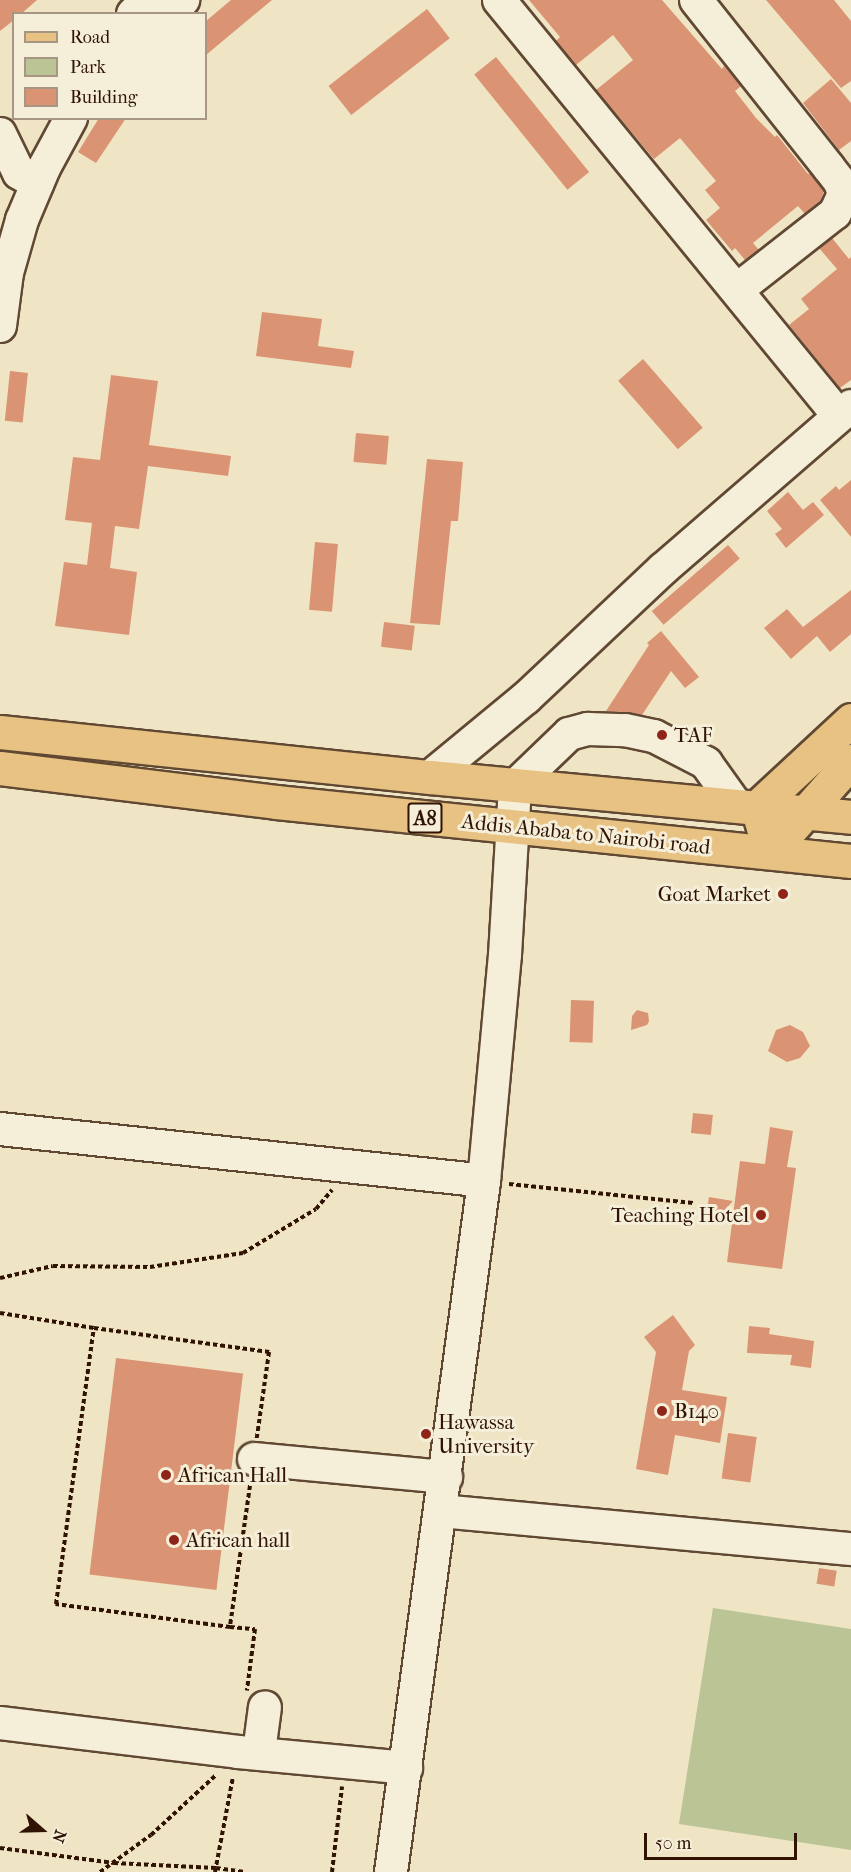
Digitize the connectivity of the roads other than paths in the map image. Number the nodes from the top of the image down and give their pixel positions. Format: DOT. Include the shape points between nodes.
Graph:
graph roads {
  1 [pos="147,0"];
  2 [pos="183,0"];
  3 [pos="499,0"];
  4 [pos="696,0"];
  5 [pos="135,12"];
  6 [pos="170,12"];
  7 [pos="45,120"];
  8 [pos="70,120"];
  9 [pos="0,134"];
  10 [pos="28,178"];
  11 [pos="0,222"];
  12 [pos="738,289"];
  13 [pos="0,326"];
  14 [pos="845,411"];
  15 [pos="851,720"];
  16 [pos="0,732"];
  17 [pos="851,761"];
  18 [pos="0,768"];
  19 [pos="430,777"];
  20 [pos="515,786"];
  21 [pos="747,806"];
  22 [pos="805,811"];
  23 [pos="851,817"];
  24 [pos="513,827"];
  25 [pos="770,852"];
  26 [pos="851,861"];
  27 [pos="0,1129"];
  28 [pos="484,1181"];
  29 [pos="254,1459"];
  30 [pos="446,1477"];
  31 [pos="440,1511"];
  32 [pos="851,1549"];
  33 [pos="265,1707"];
  34 [pos="0,1723"];
  35 [pos="249,1752"];
  36 [pos="406,1768"];
  37 [pos="391,1872"];
  1 -- 5 [label="street"];
  2 -- 6 [label="street"];
  3 -- 12 [label="street"];
  4 -- 12 [label="street" via="840,182 844,194 835,213"];
  7 -- 10 [label="street"];
  8 -- 10 [label="street"];
  9 -- 10 [label="street"];
  10 -- 11 [label="street"];
  10 -- 13 [label="street"];
  12 -- 14 [label="street"];
  14 -- 19 [label="street" via="663,569 526,698"];
  15 -- 21 [label="main road"];
  16 -- 19 [label="main road, Addis Ababa to Nairobi road / A8"];
  17 -- 22 [label="main road"];
  18 -- 24 [label="main road, Addis Ababa to Nairobi road / A8"];
  19 -- 20 [label="main road, Addis Ababa to Nairobi road / A8"];
  20 -- 21 [label="main road, Addis Ababa to Nairobi road / A8"];
  20 -- 21 [label="street" via="569,734 588,729 625,730 654,735 706,762"];
  20 -- 24 [label="street"];
  21 -- 22 [label="main road, Addis Ababa to Nairobi road / A8"];
  21 -- 25 [label="main road"];
  22 -- 23 [label="main road, Addis Ababa to Nairobi road / A8"];
  22 -- 25 [label="main road"];
  24 -- 25 [label="main road, Addis Ababa to Nairobi road / A8"];
  24 -- 28 [label="street"];
  25 -- 26 [label="main road, Addis Ababa to Nairobi road / A8"];
  27 -- 28 [label="street"];
  28 -- 30 [label="street"];
  29 -- 30 [label="street"];
  30 -- 31 [label="street"];
  31 -- 32 [label="street"];
  31 -- 36 [label="street"];
  33 -- 35 [label="street"];
  34 -- 35 [label="street"];
  35 -- 36 [label="street"];
  36 -- 37 [label="street"];
}
